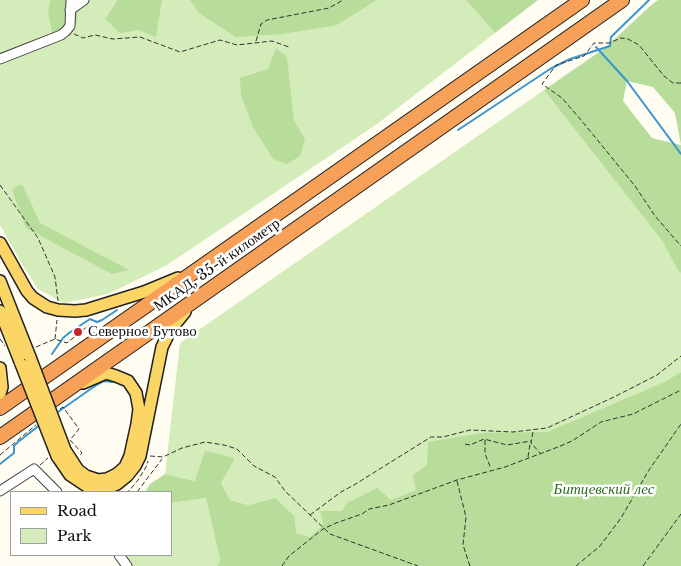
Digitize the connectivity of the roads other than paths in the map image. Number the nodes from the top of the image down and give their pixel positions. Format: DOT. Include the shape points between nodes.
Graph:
graph roads {
  1 [pos="84,0"];
  2 [pos="582,0"];
  3 [pos="622,0"];
  4 [pos="70,5"];
  5 [pos="0,59"];
  6 [pos="0,243"];
  7 [pos="209,262"];
  8 [pos="0,281"];
  9 [pos="212,288"];
  10 [pos="0,311"];
  11 [pos="25,361"];
  12 [pos="0,368"];
  13 [pos="68,389"];
  14 [pos="0,394"];
  15 [pos="0,408"];
  16 [pos="0,437"];
  17 [pos="61,453"];
  18 [pos="0,491"];
  19 [pos="56,491"];
  20 [pos="120,556"];
  21 [pos="128,566"];
  1 -- 4 [label="lane"];
  2 -- 7 [label="highway, МКАД, 35-й километр"];
  3 -- 9 [label="highway, МКАД, 35-й километр"];
  4 -- 5 [label="lane" via="70,26 61,35"];
  6 -- 7 [label="main road" via="33,298 58,310 86,310 144,292"];
  7 -- 15 [label="highway, МКАД, 35-й километр"];
  8 -- 11 [label="main road"];
  9 -- 13 [label="highway, МКАД, 35-й километр"];
  9 -- 17 [label="main road" via="189,307 166,336 140,456 127,476 108,488 88,487 70,475"];
  10 -- 11 [label="main road"];
  11 -- 17 [label="main road, bridge"];
  12 -- 14 [label="main road"];
  13 -- 16 [label="highway, МКАД, 35-й километр"];
  13 -- 17 [label="main road" via="106,373 128,381 136,393 137,424 130,456 124,467 107,479 86,476"];
  18 -- 19 [label="lane" via="34,469"];
  20 -- 21 [label="lane"];
}
